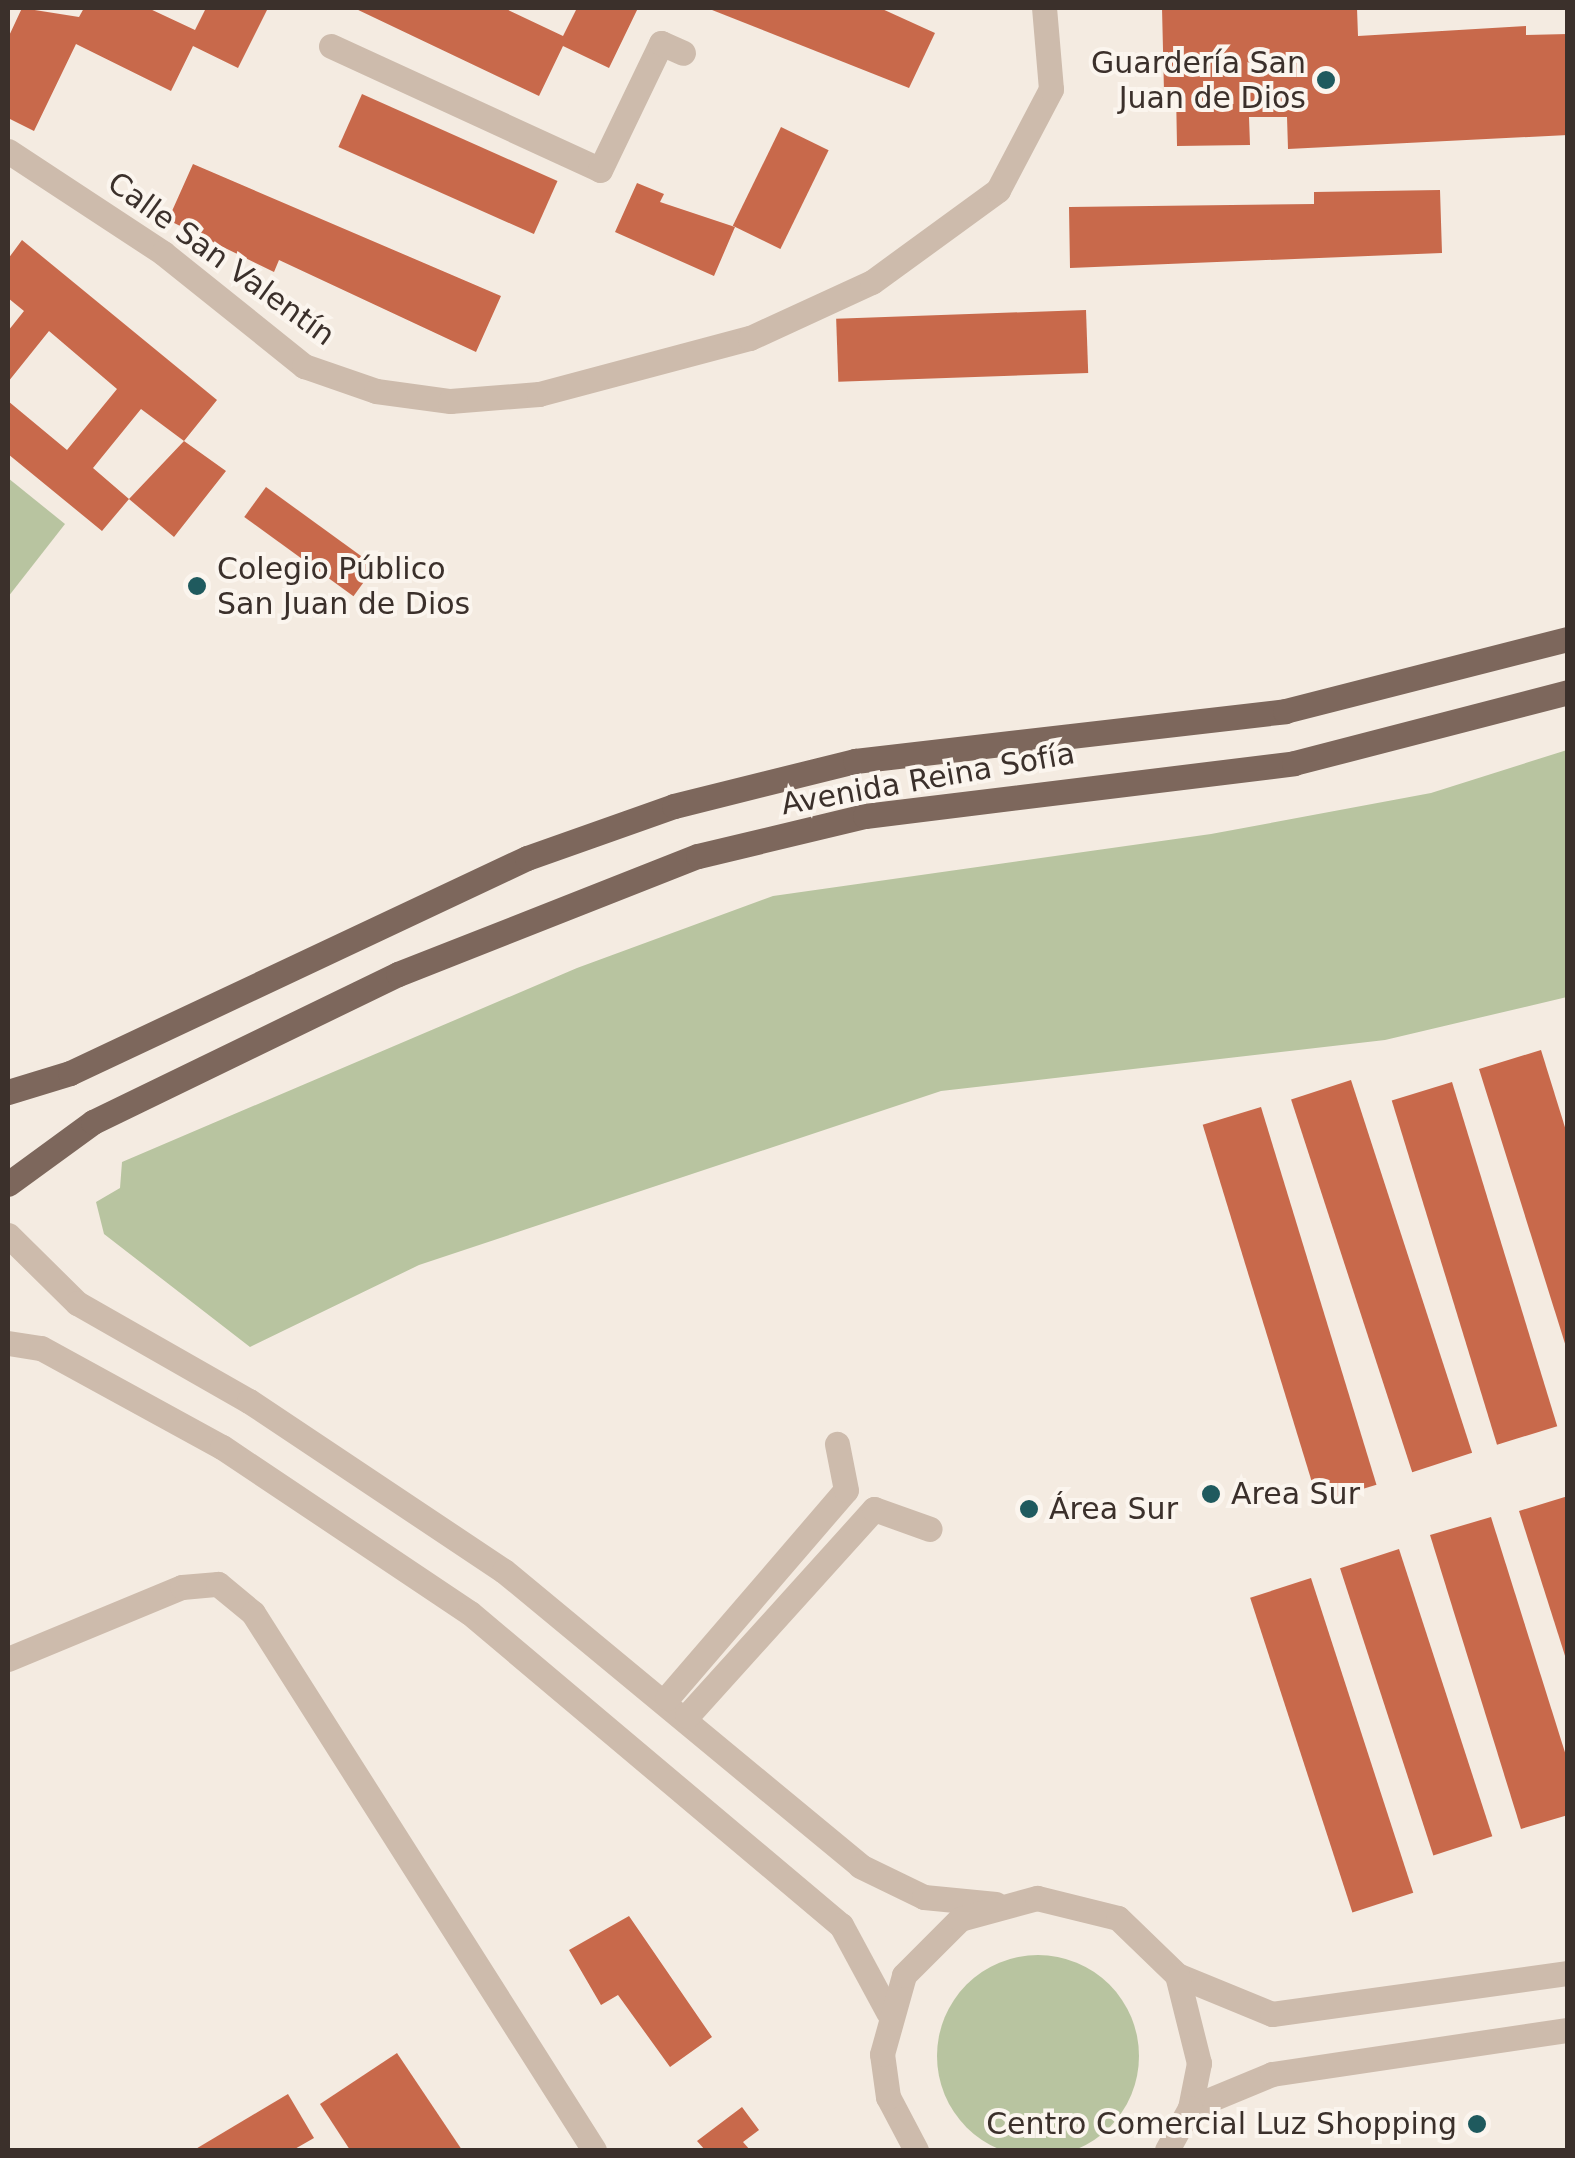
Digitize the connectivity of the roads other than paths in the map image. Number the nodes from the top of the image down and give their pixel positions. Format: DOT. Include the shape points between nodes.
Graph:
graph roads {
  1 [pos="1044,8"];
  2 [pos="331,46"];
  3 [pos="684,53"];
  4 [pos="8,151"];
  5 [pos="1568,639"];
  6 [pos="1568,692"];
  7 [pos="8,1092"];
  8 [pos="8,1184"];
  9 [pos="8,1236"];
  10 [pos="8,1343"];
  11 [pos="837,1444"];
  12 [pos="930,1530"];
  13 [pos="8,1660"];
  14 [pos="667,1698"];
  15 [pos="688,1716"];
  16 [pos="996,1904"];
  17 [pos="1568,1973"];
  18 [pos="1177,1975"];
  19 [pos="888,2012"];
  20 [pos="1568,2030"];
  21 [pos="1190,2108"];
  22 [pos="1172,2148"];
  23 [pos="594,2150"];
  24 [pos="916,2150"];
  1 -- 4 [label="street, Calle San Valentín" via="1051,89 998,190 872,282 766,330 648,372 540,394 450,401 376,392 304,366 163,253"];
  2 -- 3 [label="street" via="600,170 661,43"];
  5 -- 7 [label="main road, Avenida Reina Sofía" via="1285,711 855,761 674,806 527,858 70,1073"];
  6 -- 8 [label="main road, Avenida Reina Sofía" via="1294,762 864,816 698,856 380,982 93,1122"];
  9 -- 14 [label="street" via="77,1303 368,1476"];
  10 -- 19 [label="street" via="41,1348 222,1447 486,1625 841,1925"];
  11 -- 14 [label="street" via="846,1490"];
  12 -- 15 [label="street" via="874,1509"];
  13 -- 23 [label="street" via="182,1587 218,1584 242,1604"];
  14 -- 15 [label="street"];
  15 -- 16 [label="street" via="891,1886"];
  16 -- 18 [label="street" via="1079,1902 1152,1942"];
  16 -- 19 [label="street" via="928,1944"];
  17 -- 18 [label="street" via="1272,2014"];
  18 -- 21 [label="street" via="1199,2063"];
  19 -- 24 [label="street" via="888,2097"];
  20 -- 21 [label="street" via="1272,2074"];
  21 -- 22 [label="street"];
}
